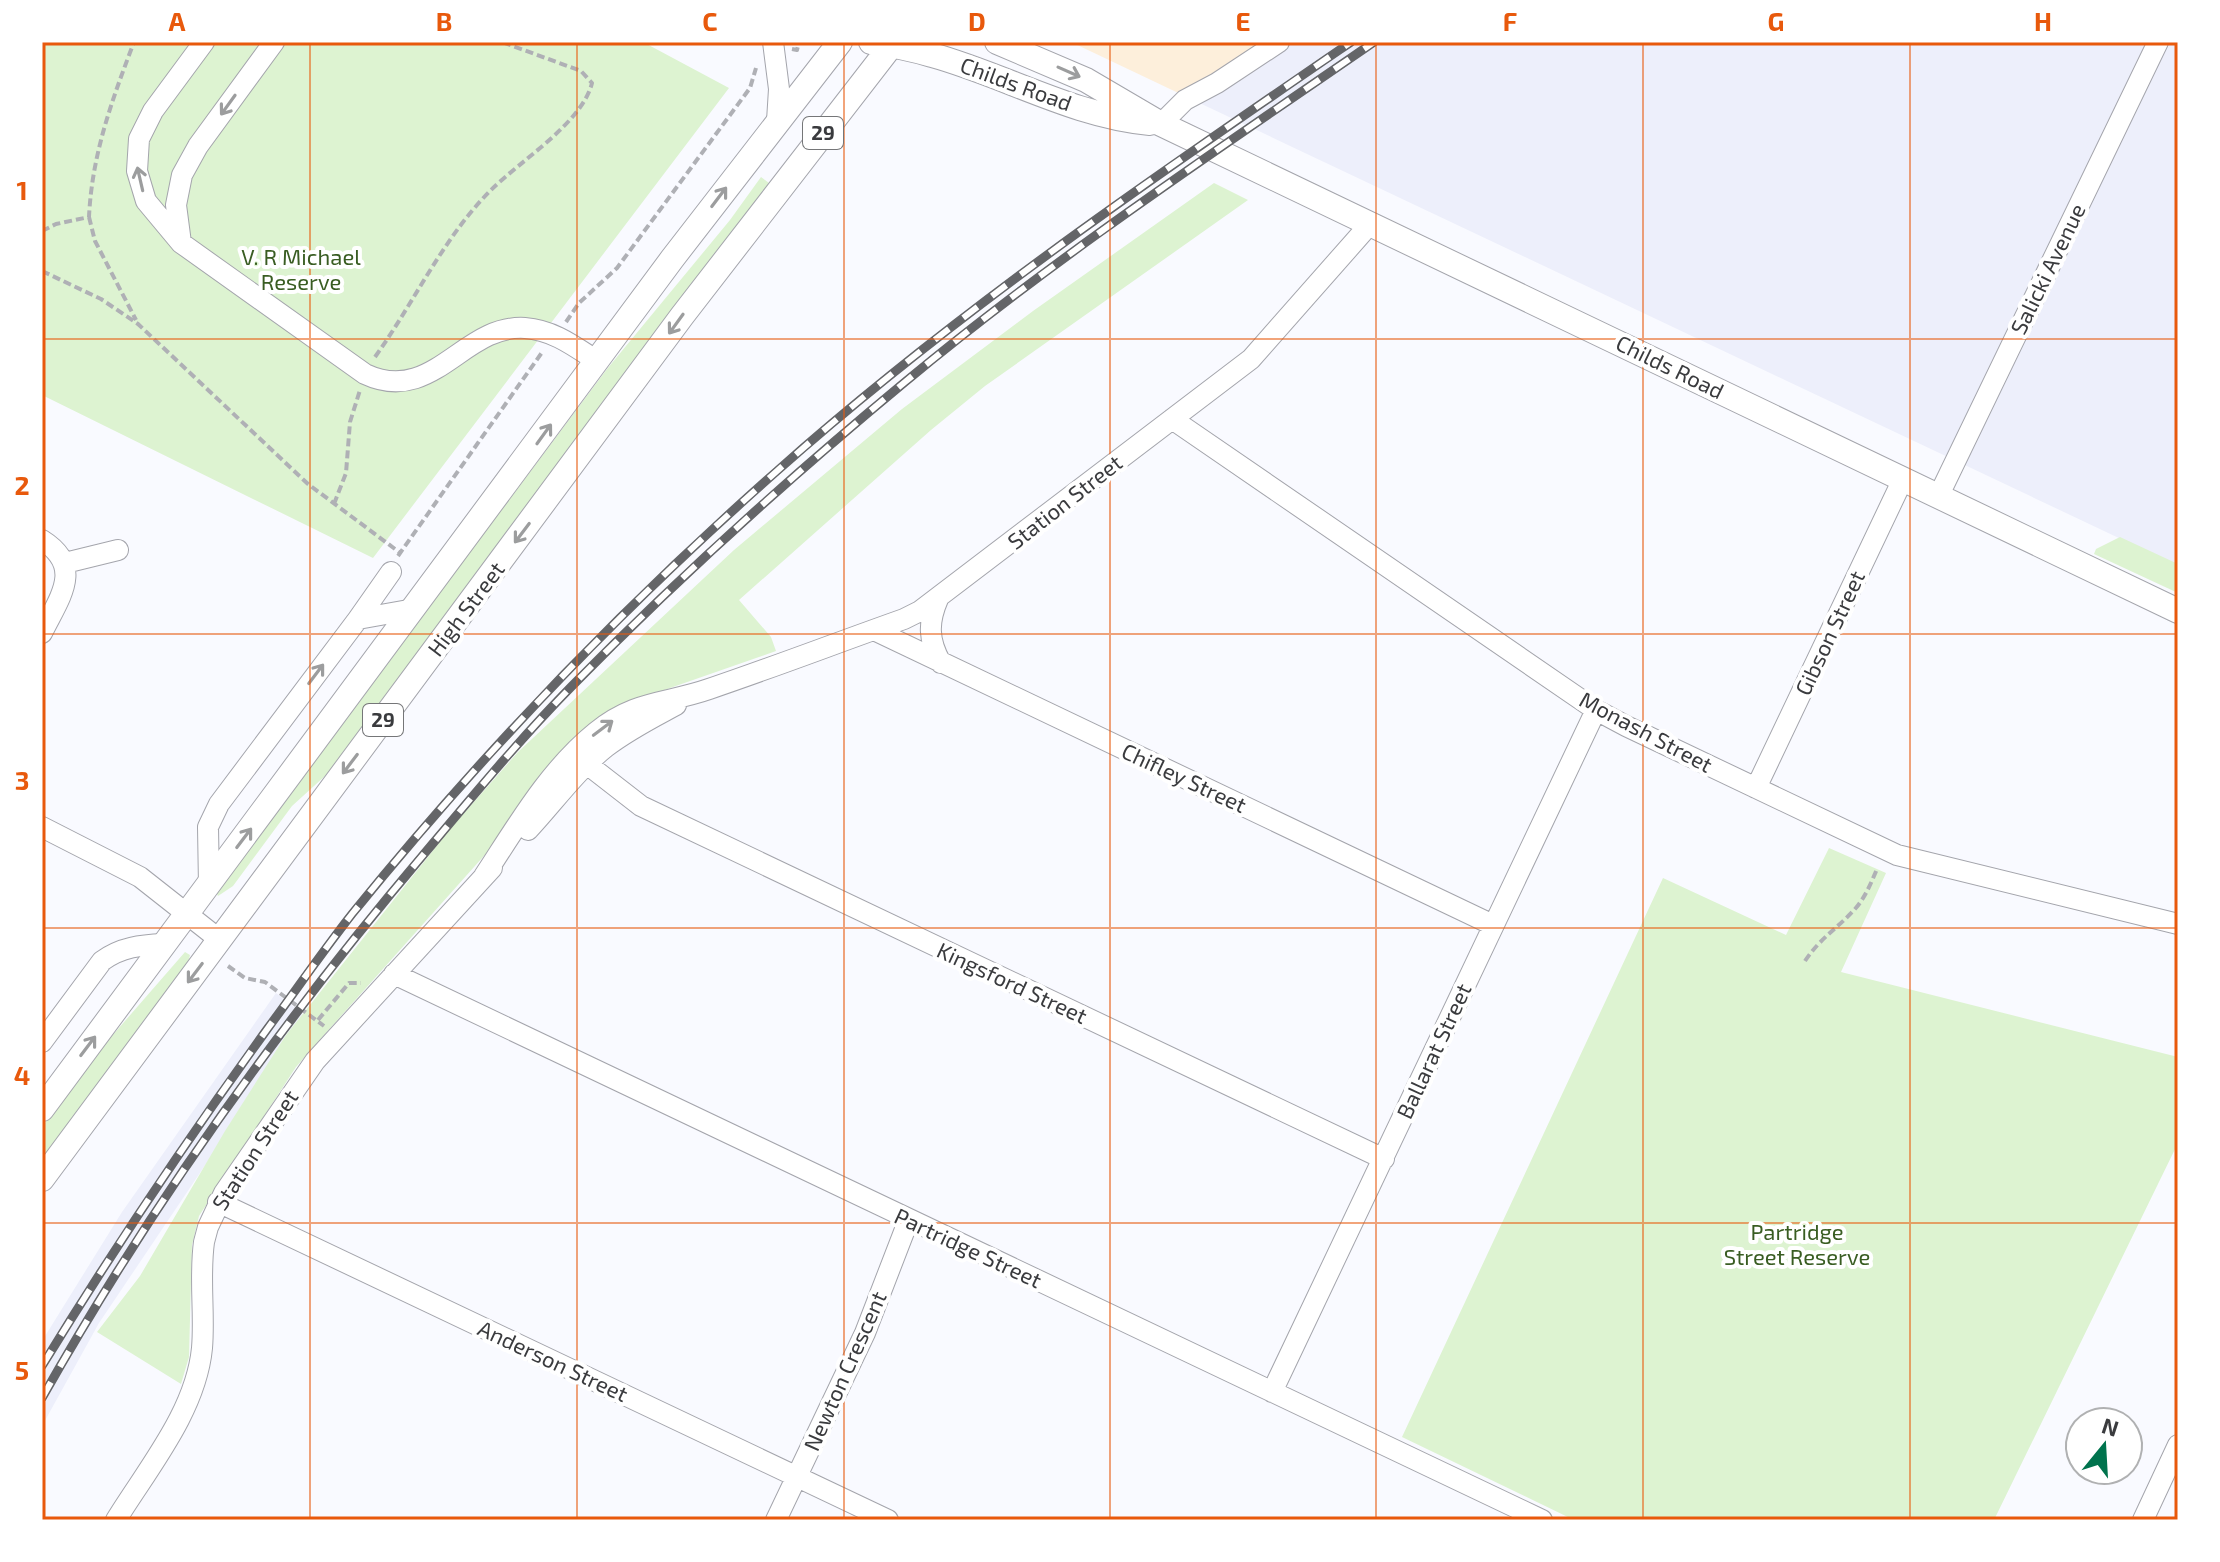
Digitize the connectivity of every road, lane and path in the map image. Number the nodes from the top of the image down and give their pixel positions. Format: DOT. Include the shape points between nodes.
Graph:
graph roads {
  1 [pos="134,42"];
  2 [pos="204,42"];
  3 [pos="274,42"];
  4 [pos="502,42"];
  5 [pos="799,42"];
  6 [pos="840,42"];
  7 [pos="997,42"];
  8 [pos="1279,42"];
  9 [pos="2158,42"];
  10 [pos="886,43"];
  11 [pos="773,44"];
  12 [pos="777,121"];
  13 [pos="1161,124"];
  14 [pos="89,217"];
  15 [pos="1370,224"];
  16 [pos="42,231"];
  17 [pos="181,243"];
  18 [pos="42,271"];
  19 [pos="138,324"];
  20 [pos="555,335"];
  21 [pos="597,361"];
  22 [pos="365,374"];
  23 [pos="1172,419"];
  24 [pos="1903,479"];
  25 [pos="1939,495"];
  26 [pos="334,504"];
  27 [pos="42,540"];
  28 [pos="118,550"];
  29 [pos="399,552"];
  30 [pos="65,563"];
  31 [pos="391,572"];
  32 [pos="938,599"];
  33 [pos="414,609"];
  34 [pos="2178,611"];
  35 [pos="358,619"];
  36 [pos="874,630"];
  37 [pos="42,633"];
  38 [pos="941,663"];
  39 [pos="1596,710"];
  40 [pos="579,764"];
  41 [pos="1756,788"];
  42 [pos="42,827"];
  43 [pos="1877,869"];
  44 [pos="209,886"];
  45 [pos="187,913"];
  46 [pos="2178,924"];
  47 [pos="1493,925"];
  48 [pos="164,944"];
  49 [pos="215,946"];
  50 [pos="1805,961"];
  51 [pos="394,974"];
  52 [pos="376,993"];
  53 [pos="318,1020"];
  54 [pos="336,1036"];
  55 [pos="42,1042"];
  56 [pos="42,1109"];
  57 [pos="1384,1159"];
  58 [pos="42,1179"];
  59 [pos="218,1202"];
  60 [pos="909,1219"];
  61 [pos="1272,1392"];
  62 [pos="2178,1445"];
  63 [pos="797,1476"];
  64 [pos="116,1520"];
  65 [pos="776,1520"];
  66 [pos="888,1520"];
  67 [pos="1542,1520"];
  68 [pos="2143,1520"];
  1 -- 14 [label="path" via="95,157"];
  17 -- 2 [label="street, one-way" via="146,201 137,171 139,139"];
  3 -- 17 [label="street, one-way" via="182,175 176,205"];
  4 -- 22 [label="path" via="581,71 592,83 589,94 570,121 470,213"];
  5 -- 11 [label="path" via="797,50"];
  6 -- 12 [label="main road, High Street / 29"];
  7 -- 13 [label="main road, Childs Road, one-way" via="1086,80"];
  8 -- 13 [label="street" via="1185,100"];
  9 -- 25 [label="street, Salicki Avenue"];
  10 -- 13 [label="main road, Childs Road" via="1123,120"];
  10 -- 49 [label="main road, High Street / 29, one-way"];
  11 -- 12 [label="street"];
  11 -- 20 [label="path" via="759,45 750,88 617,268 579,303"];
  21 -- 12 [label="main road, High Street / 29, one-way"];
  13 -- 15 [label="main road, Childs Road"];
  14 -- 16 [label="path"];
  14 -- 19 [label="path" via="95,241"];
  15 -- 23 [label="street, Station Street" via="1266,344"];
  15 -- 24 [label="main road, Childs Road"];
  17 -- 22 [label="street"];
  18 -- 19 [label="path" via="101,299"];
  19 -- 26 [label="path"];
  20 -- 21 [label="street"];
  20 -- 22 [label="street" via="522,328 492,335 420,378 382,382"];
  20 -- 29 [label="path"];
  33 -- 21 [label="main road, High Street / 29, one-way"];
  22 -- 26 [label="path" via="350,422 346,473"];
  23 -- 32 [label="street, Station Street"];
  23 -- 39 [label="street, Monash Street"];
  24 -- 25 [label="main road, Childs Road"];
  24 -- 41 [label="street, Gibson Street"];
  25 -- 34 [label="main road, Childs Road"];
  26 -- 29 [label="path"];
  27 -- 30 [label="street"];
  28 -- 30 [label="street"];
  29 -- 31 [label="path"];
  30 -- 37 [label="street" via="64,587"];
  31 -- 35 [label="street"];
  32 -- 36 [label="street, Station Street"];
  32 -- 38 [label="street" via="930,627"];
  33 -- 35 [label="street, High Street"];
  44 -- 33 [label="main road, High Street / 29, one-way"];
  44 -- 35 [label="street, one-way" via="212,815"];
  36 -- 38 [label="street, Chifley Street"];
  36 -- 40 [label="street, Station Street" via="701,692 637,707 596,732"];
  38 -- 47 [label="street, Chifley Street"];
  39 -- 41 [label="street, Monash Street"];
  39 -- 47 [label="street, Ballarat Street"];
  40 -- 51 [label="street, Station Street" via="545,786 484,876"];
  40 -- 57 [label="street, Kingsford Street" via="641,806"];
  41 -- 46 [label="street, Monash Street" via="1897,855"];
  42 -- 45 [label="street" via="126,868"];
  43 -- 50 [label="path" via="1854,910 1826,933"];
  44 -- 45 [label="main road, High Street / 29"];
  45 -- 48 [label="main road, High Street / 29"];
  45 -- 49 [label="street"];
  47 -- 57 [label="street, Ballarat Street"];
  48 -- 55 [label="street" via="134,946 102,961"];
  56 -- 48 [label="main road, High Street / 29, one-way"];
  49 -- 53 [label="path" via="245,978 265,982"];
  49 -- 58 [label="main road, High Street / 29, one-way"];
  51 -- 52 [label="street, Station Street"];
  51 -- 60 [label="street, Partridge Street"];
  52 -- 53 [label="path" via="362,983 349,983"];
  52 -- 54 [label="street, Station Street"];
  53 -- 54 [label="path"];
  54 -- 59 [label="street, Station Street" via="294,1088"];
  57 -- 61 [label="street, Ballarat Street"];
  59 -- 63 [label="street, Anderson Street"];
  59 -- 64 [label="street, Station Street" via="202,1258 202,1350 196,1378 180,1415"];
  60 -- 61 [label="street, Partridge Street"];
  60 -- 63 [label="street, Newton Crescent" via="865,1333"];
  61 -- 67 [label="street, Partridge Street"];
  62 -- 68 [label="street"];
  63 -- 65 [label="street, Newton Crescent"];
  63 -- 66 [label="street, Anderson Street"];
}
